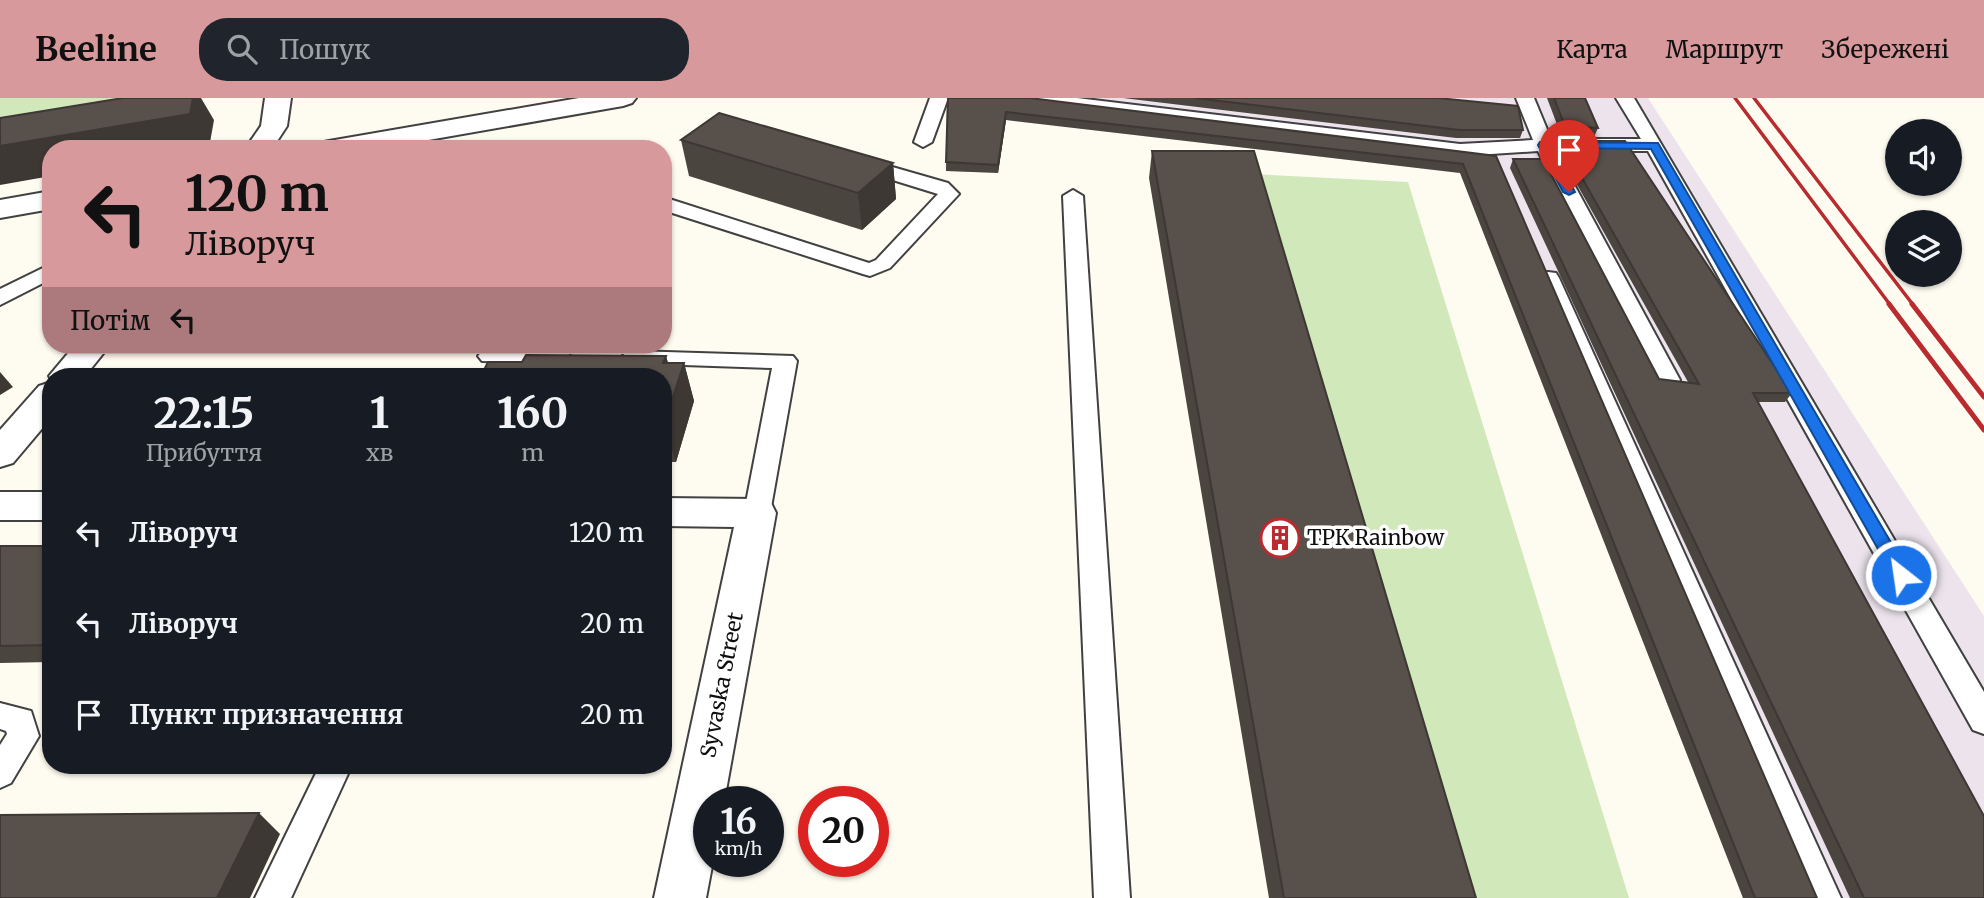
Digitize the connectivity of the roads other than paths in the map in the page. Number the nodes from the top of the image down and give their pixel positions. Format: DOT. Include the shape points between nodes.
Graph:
graph roads {
  1 [pos="278,98"];
  2 [pos="623,98"];
  3 [pos="939,98"];
  4 [pos="1034,98"];
  5 [pos="1625,98"];
  6 [pos="1527,105"];
  7 [pos="1504,108"];
  8 [pos="264,140"];
  9 [pos="381,140"];
  10 [pos="923,142"];
  11 [pos="1544,145"];
  12 [pos="1654,145"];
  13 [pos="837,158"];
  14 [pos="1073,196"];
  15 [pos="42,202"];
  16 [pos="672,206"];
  17 [pos="0,209"];
  18 [pos="1539,256"];
  19 [pos="42,275"];
  20 [pos="0,298"];
  21 [pos="85,354"];
  22 [pos="490,356"];
  23 [pos="584,358"];
  24 [pos="610,358"];
  25 [pos="73,368"];
  26 [pos="1668,380"];
  27 [pos="42,405"];
  28 [pos="0,454"];
  29 [pos="0,506"];
  30 [pos="42,506"];
  31 [pos="672,512"];
  32 [pos="757,513"];
  33 [pos="0,716"];
  34 [pos="1984,720"];
  35 [pos="0,772"];
  36 [pos="332,774"];
  37 [pos="273,898"];
  38 [pos="680,898"];
  39 [pos="1112,898"];
  40 [pos="1823,898"];
  1 -- 8 [label="street" via="274,126"];
  2 -- 9 [label="street"];
  3 -- 10 [label="lane"];
  4 -- 11 [label="lane" via="1460,150"];
  5 -- 12 [label="lane"];
  6 -- 7 [label="lane"];
  6 -- 11 [label="lane"];
  11 -- 12 [label="lane"];
  11 -- 26 [label="lane"];
  12 -- 34 [label="lane"];
  13 -- 16 [label="lane" via="941,187 949,194 883,264 870,270"];
  14 -- 39 [label="lane"];
  15 -- 17 [label="street"];
  18 -- 40 [label="lane"];
  19 -- 20 [label="lane"];
  21 -- 25 [label="street"];
  22 -- 23 [label="lane"];
  24 -- 32 [label="lane" via="785,361"];
  27 -- 28 [label="street"];
  29 -- 30 [label="street"];
  31 -- 32 [label="street"];
  32 -- 38 [label="street, Syvaska Street"];
  33 -- 35 [label="lane" via="20,721 23,736"];
  36 -- 37 [label="lane"];
}
